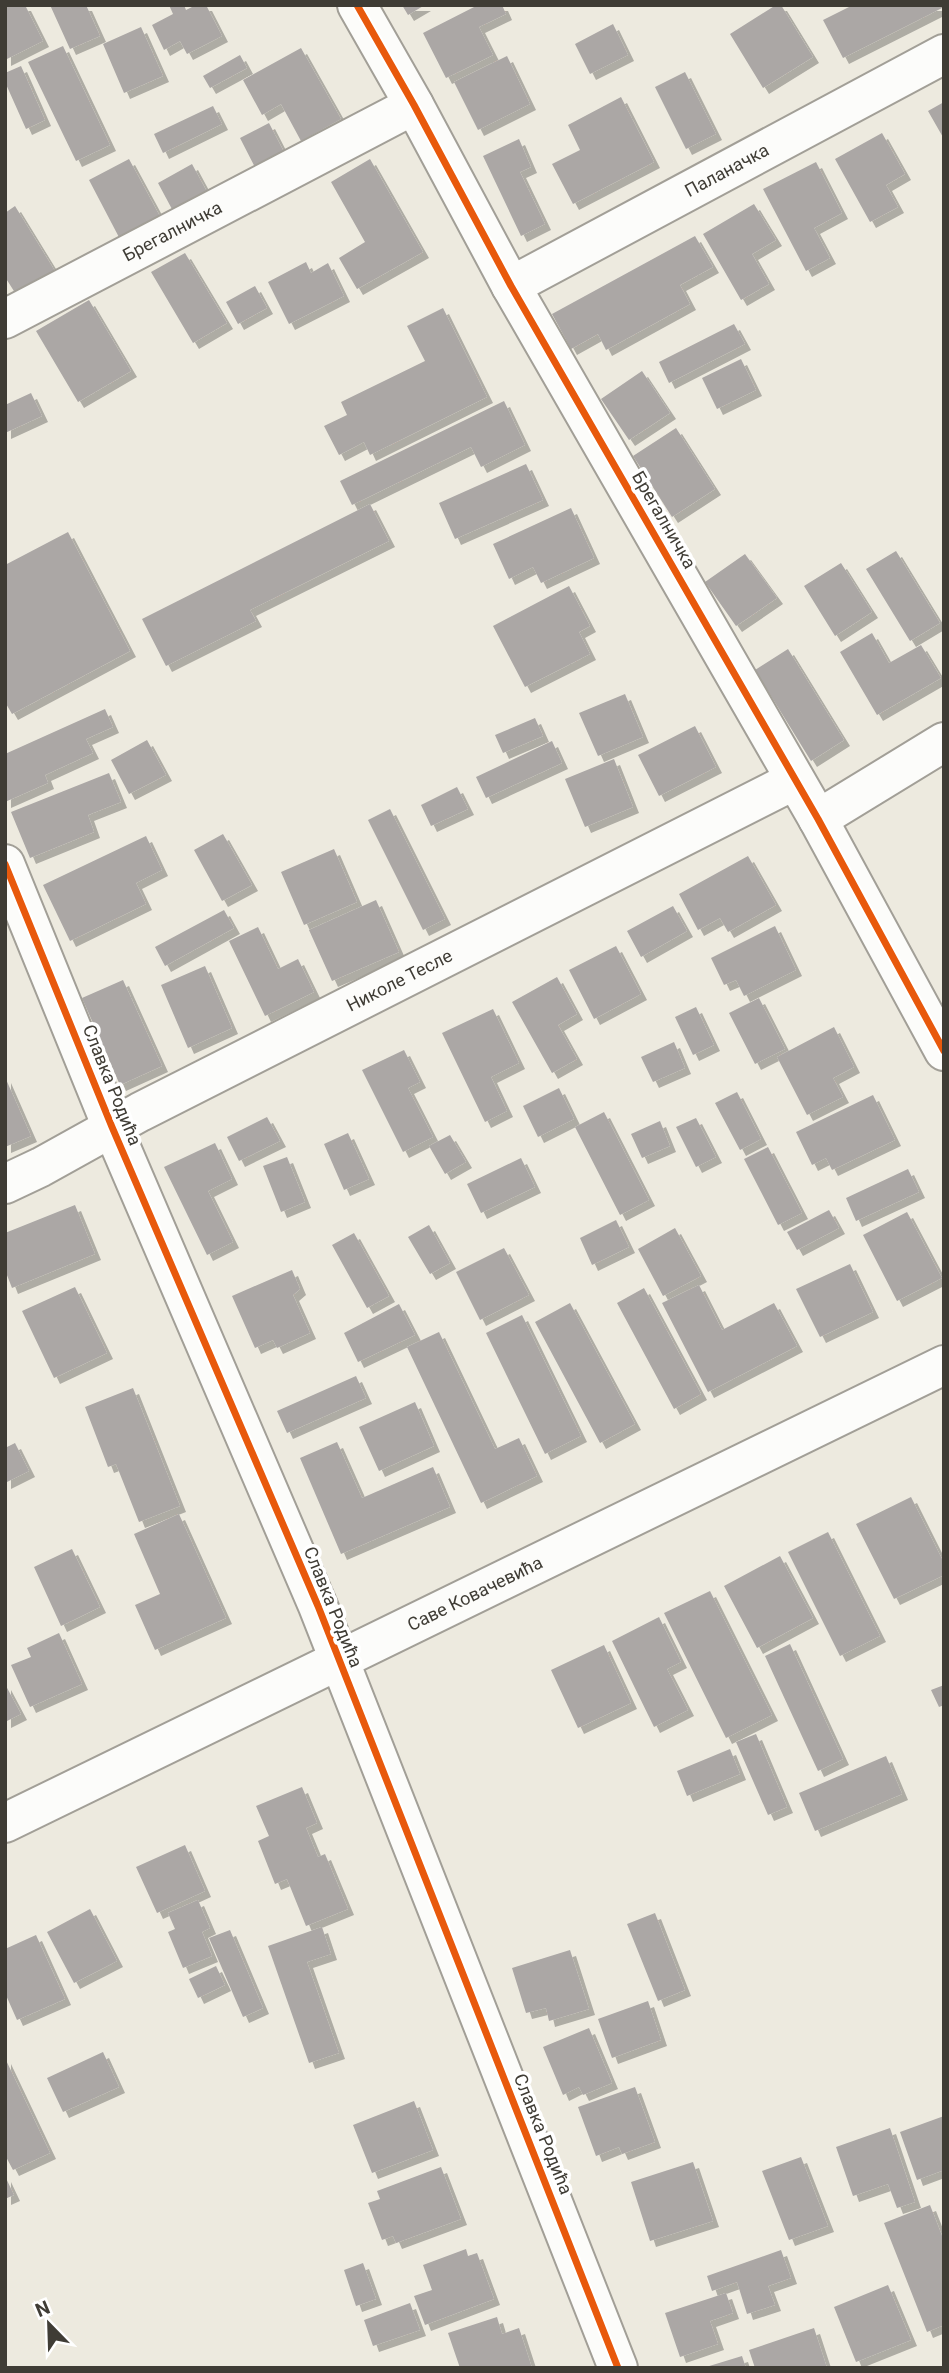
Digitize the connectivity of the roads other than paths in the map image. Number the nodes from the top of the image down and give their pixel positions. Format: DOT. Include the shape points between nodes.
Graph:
graph roads {
  1 [pos="357,5"];
  2 [pos="944,54"];
  3 [pos="414,104"];
  4 [pos="510,286"];
  5 [pos="5,319"];
  6 [pos="944,742"];
  7 [pos="795,780"];
  8 [pos="818,819"];
  9 [pos="5,864"];
  10 [pos="932,1004"];
  11 [pos="944,1051"];
  12 [pos="112,1127"];
  13 [pos="5,1184"];
  14 [pos="944,1365"];
  15 [pos="339,1660"];
  16 [pos="5,1823"];
  17 [pos="618,2368"];
  1 -- 3 [label="street, Брегалничка"];
  2 -- 4 [label="street, Паланачка"];
  3 -- 4 [label="street, Брегалничка"];
  3 -- 5 [label="street, Брегалничка"];
  4 -- 7 [label="street, Брегалничка"];
  6 -- 8 [label="street"];
  7 -- 8 [label="street, Брегалничка"];
  7 -- 12 [label="street, Николе Тесле"];
  8 -- 10 [label="street, Брегалничка"];
  9 -- 12 [label="street, Славка Родића"];
  10 -- 11 [label="street, Брегалничка"];
  12 -- 13 [label="street, Николе Тесле"];
  12 -- 15 [label="street, Славка Родића"];
  14 -- 15 [label="street, Саве Ковачевића"];
  15 -- 16 [label="street, Саве Ковачевића"];
  15 -- 17 [label="street, Славка Родића"];
}
